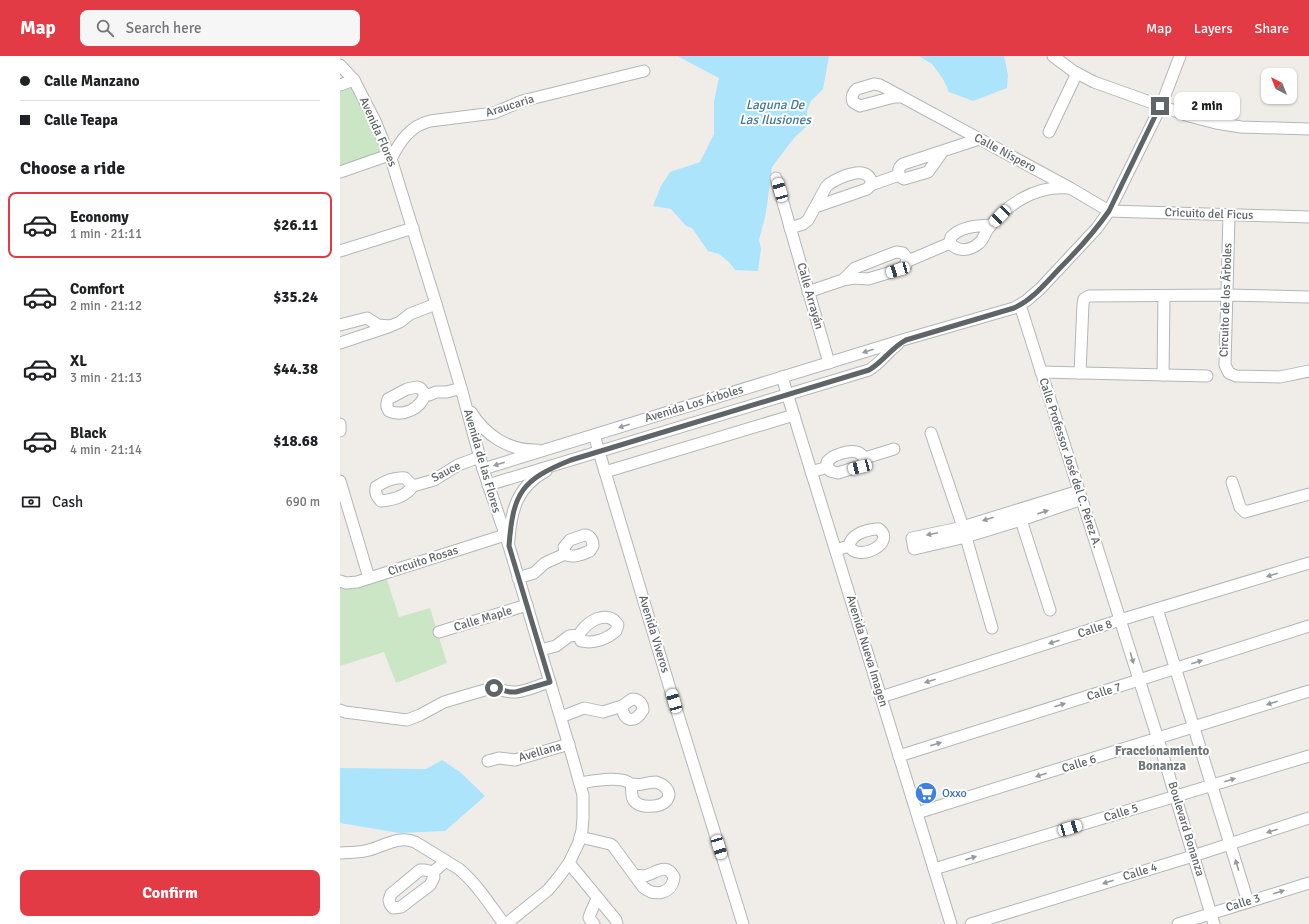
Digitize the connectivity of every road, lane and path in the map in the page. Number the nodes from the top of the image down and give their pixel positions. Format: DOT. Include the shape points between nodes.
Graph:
graph roads {
  1 [pos="1053,56"];
  2 [pos="1180,56"];
  3 [pos="340,65"];
  4 [pos="644,71"];
  5 [pos="1077,73"];
  6 [pos="354,80"];
  7 [pos="340,85"];
  8 [pos="900,97"];
  9 [pos="1160,106"];
  10 [pos="1309,130"];
  11 [pos="1049,132"];
  12 [pos="979,139"];
  13 [pos="944,151"];
  14 [pos="390,157"];
  15 [pos="340,172"];
  16 [pos="900,175"];
  17 [pos="776,178"];
  18 [pos="871,185"];
  19 [pos="1070,188"];
  20 [pos="815,207"];
  21 [pos="1109,211"];
  22 [pos="1229,215"];
  23 [pos="1309,217"];
  24 [pos="991,226"];
  25 [pos="413,228"];
  26 [pos="790,228"];
  27 [pos="950,243"];
  28 [pos="340,250"];
  29 [pos="908,261"];
  30 [pos="843,280"];
  31 [pos="808,292"];
  32 [pos="1227,295"];
  33 [pos="1164,296"];
  34 [pos="1309,297"];
  35 [pos="436,304"];
  36 [pos="1020,305"];
  37 [pos="340,325"];
  38 [pos="391,326"];
  39 [pos="906,340"];
  40 [pos="340,343"];
  41 [pos="829,363"];
  42 [pos="1309,371"];
  43 [pos="1041,372"];
  44 [pos="1080,373"];
  45 [pos="1163,375"];
  46 [pos="1207,376"];
  47 [pos="782,377"];
  48 [pos="462,390"];
  49 [pos="425,394"];
  50 [pos="788,394"];
  51 [pos="794,415"];
  52 [pos="645,420"];
  53 [pos="340,424"];
  54 [pos="340,431"];
  55 [pos="931,433"];
  56 [pos="594,435"];
  57 [pos="650,436"];
  58 [pos="548,449"];
  59 [pos="894,449"];
  60 [pos="599,451"];
  61 [pos="480,457"];
  62 [pos="865,458"];
  63 [pos="571,460"];
  64 [pos="828,467"];
  65 [pos="483,469"];
  66 [pos="606,472"];
  67 [pos="811,472"];
  68 [pos="340,481"];
  69 [pos="1232,482"];
  70 [pos="488,485"];
  71 [pos="413,486"];
  72 [pos="1309,494"];
  73 [pos="1080,495"];
  74 [pos="343,504"];
  75 [pos="1015,518"];
  76 [pos="964,532"];
  77 [pos="505,535"];
  78 [pos="509,546"];
  79 [pos="849,546"];
  80 [pos="836,550"];
  81 [pos="565,554"];
  82 [pos="1309,563"];
  83 [pos="369,578"];
  84 [pos="518,578"];
  85 [pos="340,581"];
  86 [pos="527,605"];
  87 [pos="1157,609"];
  88 [pos="1050,610"];
  89 [pos="1120,620"];
  90 [pos="1309,626"];
  91 [pos="992,628"];
  92 [pos="439,632"];
  93 [pos="579,635"];
  94 [pos="540,650"];
  95 [pos="1176,669"];
  96 [pos="1139,681"];
  97 [pos="550,682"];
  98 [pos="1309,691"];
  99 [pos="881,697"];
  100 [pos="622,706"];
  101 [pos="342,712"];
  102 [pos="560,717"];
  103 [pos="1194,728"];
  104 [pos="1158,739"];
  105 [pos="569,744"];
  106 [pos="899,756"];
  107 [pos="1309,756"];
  108 [pos="488,761"];
  109 [pos="580,783"];
  110 [pos="631,784"];
  111 [pos="1212,786"];
  112 [pos="1176,796"];
  113 [pos="916,813"];
  114 [pos="1309,818"];
  115 [pos="580,837"];
  116 [pos="1230,844"];
  117 [pos="340,853"];
  118 [pos="1193,856"];
  119 [pos="446,861"];
  120 [pos="569,863"];
  121 [pos="934,869"];
  122 [pos="433,872"];
  123 [pos="634,875"];
  124 [pos="1309,883"];
  125 [pos="597,898"];
  126 [pos="1248,902"];
  127 [pos="1212,919"];
  128 [pos="505,924"];
  129 [pos="594,924"];
  130 [pos="617,924"];
  131 [pos="743,924"];
  132 [pos="951,924"];
  133 [pos="971,924"];
  134 [pos="1178,924"];
  1 -- 5 [label="street"];
  2 -- 9 [label="street, Avenida Los Árboles"];
  3 -- 6 [label="street, Avenida Flores"];
  4 -- 14 [label="street, Araucaria" via="522,101 494,113 420,124 400,142"];
  5 -- 9 [label="street" via="1094,82"];
  5 -- 11 [label="street"];
  6 -- 7 [label="street"];
  6 -- 14 [label="street, Avenida Flores"];
  8 -- 12 [label="street, Calle Níspero"];
  9 -- 10 [label="street" via="1229,126"];
  9 -- 21 [label="street, Avenida Los Árboles"];
  12 -- 13 [label="street"];
  12 -- 19 [label="street, Calle Níspero"];
  13 -- 16 [label="street" via="903,164 899,167"];
  13 -- 16 [label="street" via="928,172 904,179"];
  14 -- 15 [label="street"];
  14 -- 25 [label="street, Avenida Flores"];
  16 -- 18 [label="street"];
  17 -- 26 [label="street, Calle Arrayán"];
  18 -- 20 [label="street"];
  18 -- 20 [label="street" via="869,176 861,172 832,181"];
  19 -- 21 [label="street, Calle Níspero"];
  19 -- 24 [label="street" via="1053,188 1030,194 1016,202"];
  20 -- 26 [label="street" via="808,220"];
  21 -- 22 [label="street, Cricuito del Ficus"];
  21 -- 36 [label="street, Avenida Los Árboles" via="1069,259 1037,292"];
  22 -- 23 [label="street, Cricuito del Ficus"];
  22 -- 32 [label="street, Circuito de los Árboles"];
  24 -- 27 [label="street" via="978,225 957,232 951,237"];
  24 -- 27 [label="street" via="974,247 960,250"];
  25 -- 28 [label="street"];
  25 -- 35 [label="street, Avenida de las Flores"];
  26 -- 31 [label="street, Calle Arrayán"];
  27 -- 29 [label="street"];
  29 -- 30 [label="street" via="903,268 876,277"];
  29 -- 30 [label="street" via="903,252 896,252 855,268"];
  30 -- 31 [label="street"];
  31 -- 41 [label="street, Calle Arrayán"];
  32 -- 33 [label="street"];
  32 -- 34 [label="street"];
  32 -- 42 [label="street, Circuito de los Árboles" via="1225,365 1228,373 1236,376 1280,377"];
  33 -- 44 [label="street" via="1086,298 1083,306"];
  33 -- 45 [label="street"];
  35 -- 38 [label="street" via="410,314"];
  35 -- 48 [label="street, Avenida de las Flores"];
  36 -- 39 [label="street, Avenida Los Árboles"];
  36 -- 43 [label="street, Calle Professor José del C. Pérez A."];
  37 -- 38 [label="street" via="367,318 378,325"];
  38 -- 40 [label="street"];
  39 -- 41 [label="street, Avenida Los Árboles, one-way"];
  39 -- 50 [label="street, Avenida Los Árboles" via="869,370"];
  41 -- 47 [label="street, Avenida Los Árboles"];
  43 -- 44 [label="street"];
  43 -- 73 [label="street, Calle Professor José del C. Pérez A."];
  44 -- 45 [label="street"];
  45 -- 46 [label="street"];
  47 -- 50 [label="street, Avenida Nueva Imagen"];
  47 -- 52 [label="street, Avenida Los Árboles"];
  48 -- 49 [label="street"];
  48 -- 58 [label="street" via="476,420 494,438 520,449"];
  48 -- 61 [label="street, Avenida de las Flores"];
  50 -- 51 [label="street, Avenida Nueva Imagen"];
  50 -- 57 [label="street, Avenida Los Árboles"];
  51 -- 66 [label="street"];
  51 -- 67 [label="street, Avenida Nueva Imagen"];
  52 -- 56 [label="street, Avenida Los Árboles, one-way"];
  52 -- 57 [label="street"];
  53 -- 54 [label="street"];
  55 -- 76 [label="street"];
  56 -- 58 [label="street, Avenida Los Árboles"];
  56 -- 60 [label="street, Avenida Viveros"];
  57 -- 60 [label="street, Avenida Los Árboles"];
  58 -- 65 [label="street, Avenida Los Árboles, one-way"];
  59 -- 62 [label="street"];
  60 -- 63 [label="street, Avenida Los Árboles"];
  60 -- 66 [label="street, Avenida Viveros"];
  61 -- 65 [label="street, Avenida de las Flores"];
  61 -- 71 [label="street, Sauce" via="458,465 434,480"];
  62 -- 64 [label="street" via="863,465 838,473 830,472"];
  62 -- 64 [label="street" via="858,452 849,452 832,458 827,462"];
  63 -- 70 [label="street, Avenida Los Árboles"];
  63 -- 78 [label="street" via="541,473 520,494 512,513"];
  64 -- 67 [label="street"];
  65 -- 70 [label="street, Avenida de las Flores"];
  66 -- 131 [label="street, Avenida Viveros"];
  67 -- 80 [label="street, Avenida Nueva Imagen"];
  68 -- 74 [label="street"];
  69 -- 72 [label="street" via="1240,507 1245,512"];
  70 -- 77 [label="street, Avenida de las Flores"];
  73 -- 75 [label="street"];
  73 -- 89 [label="street, Calle Professor José del C. Pérez A."];
  74 -- 83 [label="street"];
  75 -- 76 [label="street"];
  75 -- 88 [label="street"];
  76 -- 91 [label="street"];
  77 -- 78 [label="street, Avenida de las Flores"];
  77 -- 83 [label="street, Circuito Rosas"];
  78 -- 84 [label="street, Avenida de las Flores"];
  79 -- 80 [label="street"];
  80 -- 99 [label="street, Avenida Nueva Imagen"];
  81 -- 84 [label="street" via="545,563 534,573"];
  82 -- 87 [label="street, Calle 8, one-way"];
  83 -- 85 [label="street, Circuito Rosas" via="357,582"];
  84 -- 86 [label="street, Avenida de las Flores"];
  86 -- 92 [label="street, Calle Maple"];
  86 -- 94 [label="street, Avenida de las Flores"];
  87 -- 89 [label="street, Calle 8"];
  87 -- 95 [label="street"];
  89 -- 96 [label="street, Boulevard Bonanza, one-way"];
  89 -- 99 [label="street, Calle 8, one-way"];
  95 -- 90 [label="street, Calle 7, one-way"];
  93 -- 94 [label="street" via="569,636 556,646"];
  94 -- 97 [label="street, Avenida de las Flores"];
  95 -- 96 [label="street, Calle 7"];
  95 -- 103 [label="street"];
  96 -- 104 [label="street, Boulevard Bonanza"];
  106 -- 96 [label="street, Calle 7, one-way"];
  97 -- 101 [label="street" via="516,692 488,689 444,702 407,720"];
  97 -- 102 [label="street, Avenida de las Flores"];
  98 -- 103 [label="street, Calle 6, one-way"];
  99 -- 106 [label="street, Avenida Nueva Imagen"];
  100 -- 102 [label="street" via="602,712 584,708"];
  102 -- 105 [label="street, Avenida de las Flores"];
  103 -- 104 [label="street, Calle 6"];
  103 -- 111 [label="street"];
  104 -- 112 [label="street, Boulevard Bonanza"];
  104 -- 113 [label="street, Calle 6, one-way"];
  105 -- 108 [label="street, Avellana" via="515,760 499,758"];
  105 -- 109 [label="street, Avenida de las Flores"];
  106 -- 113 [label="street, Avenida Nueva Imagen"];
  111 -- 107 [label="street, Calle 5, one-way"];
  109 -- 110 [label="street" via="608,779"];
  109 -- 115 [label="street, Avenida de las Flores" via="583,818"];
  111 -- 112 [label="street, Calle 5"];
  111 -- 116 [label="street"];
  112 -- 118 [label="street, Boulevard Bonanza"];
  121 -- 112 [label="street, Calle 5, one-way"];
  113 -- 121 [label="street, Avenida Nueva Imagen"];
  114 -- 116 [label="street, Calle 4, one-way"];
  115 -- 120 [label="street, Avenida de las Flores"];
  115 -- 123 [label="street" via="612,845"];
  116 -- 118 [label="street, Calle 4"];
  126 -- 116 [label="street, one-way"];
  117 -- 119 [label="street" via="360,852 394,841 409,840"];
  118 -- 127 [label="street, Boulevard Bonanza"];
  118 -- 133 [label="street, Calle 4, one-way"];
  119 -- 122 [label="street"];
  119 -- 128 [label="street" via="459,869"];
  120 -- 125 [label="street"];
  120 -- 128 [label="street, Avenida de las Flores" via="548,890"];
  121 -- 132 [label="street, Avenida Nueva Imagen"];
  126 -- 124 [label="street, Calle 3, one-way"];
  125 -- 129 [label="street" via="590,916"];
  125 -- 130 [label="street"];
  126 -- 127 [label="street, Calle 3"];
  127 -- 134 [label="street, Calle 3"];
}
